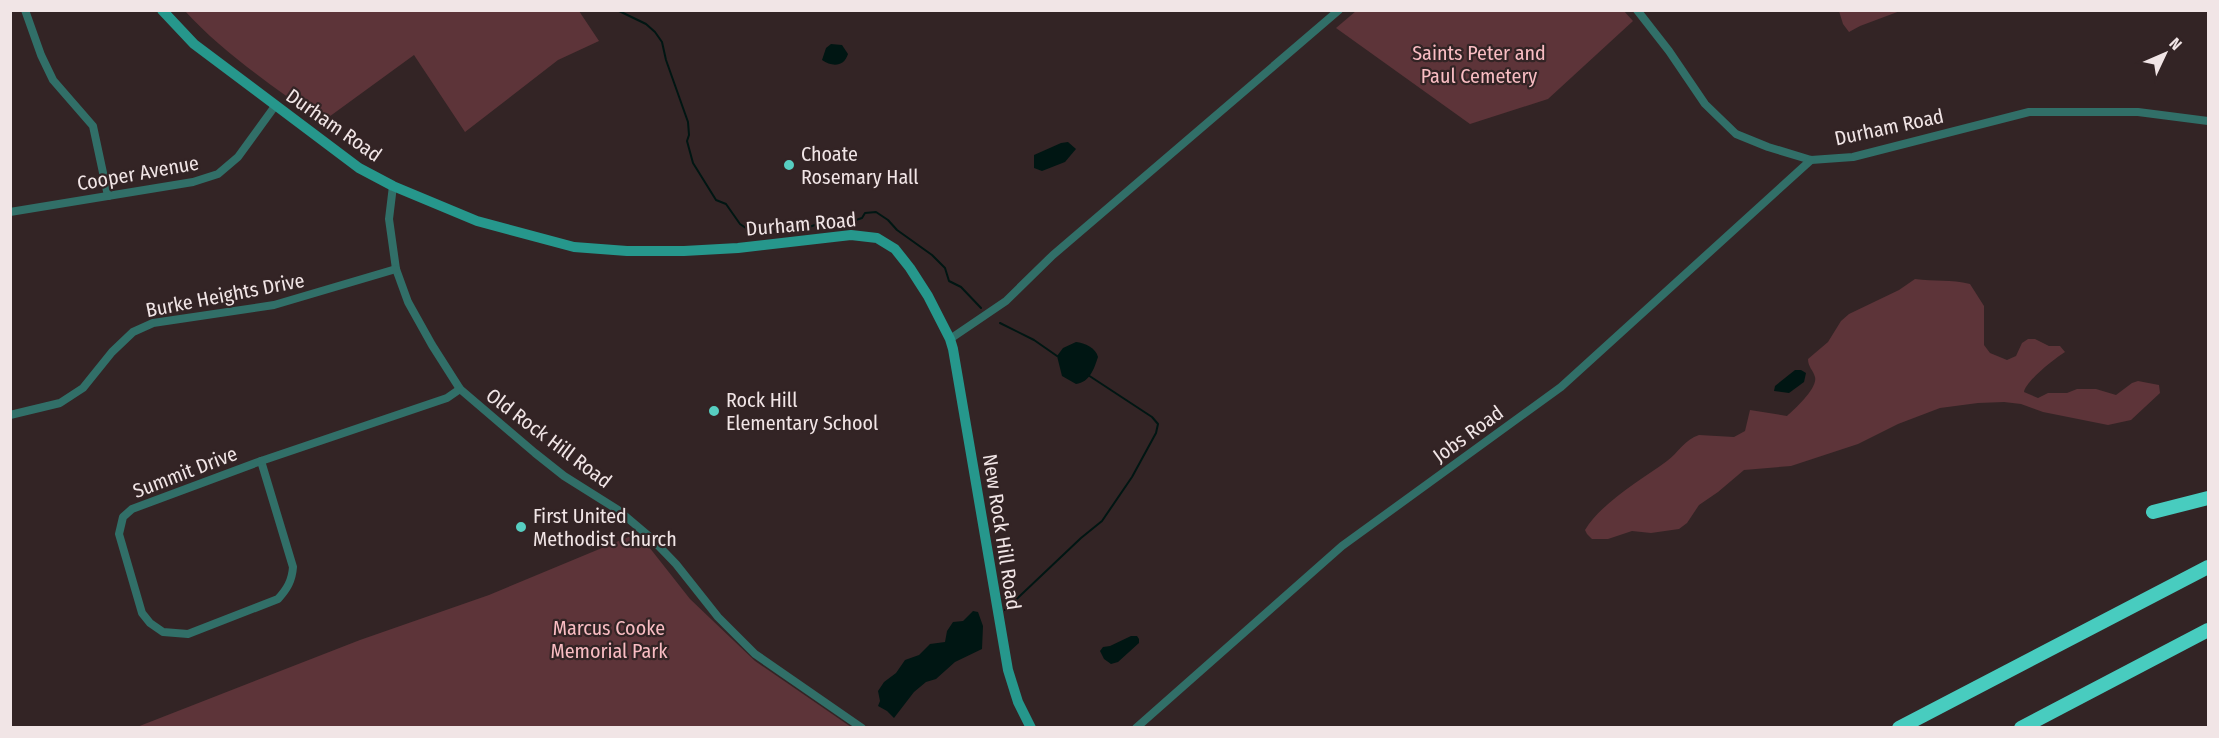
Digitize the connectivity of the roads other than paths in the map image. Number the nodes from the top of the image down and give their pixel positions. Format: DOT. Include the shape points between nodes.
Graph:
graph roads {
  1 [pos="25,10"];
  2 [pos="162,10"];
  3 [pos="1339,10"];
  4 [pos="1637,10"];
  5 [pos="275,106"];
  6 [pos="2208,122"];
  7 [pos="1811,160"];
  8 [pos="393,186"];
  9 [pos="108,196"];
  10 [pos="10,212"];
  11 [pos="396,269"];
  12 [pos="950,339"];
  13 [pos="460,389"];
  14 [pos="10,415"];
  15 [pos="261,461"];
  16 [pos="2208,498"];
  17 [pos="2153,512"];
  18 [pos="2208,567"];
  19 [pos="2208,630"];
  20 [pos="862,728"];
  21 [pos="1031,728"];
  22 [pos="1136,728"];
  23 [pos="1899,728"];
  24 [pos="2021,728"];
  1 -- 9 [label="street" via="53,80 93,126"];
  2 -- 5 [label="main road, Durham Road" via="194,44"];
  3 -- 12 [label="street" via="1053,255 1006,301"];
  4 -- 7 [label="street, Durham Road" via="1705,104 1736,134"];
  5 -- 8 [label="main road, Durham Road" via="359,168"];
  5 -- 9 [label="street, Cooper Avenue" via="238,158 218,174"];
  6 -- 7 [label="street, Durham Road" via="2138,112 2030,112 1853,157"];
  7 -- 22 [label="street, Jobs Road" via="1561,387 1342,546"];
  8 -- 11 [label="street, Old Rock Hill Road" via="389,219"];
  8 -- 12 [label="main road, Durham Road" via="477,221 573,248 684,251 851,235 877,238 895,249 910,268"];
  9 -- 10 [label="street, Cooper Avenue"];
  11 -- 13 [label="street, Old Rock Hill Road" via="408,302"];
  11 -- 14 [label="street, Burke Heights Drive" via="274,304 153,323 133,332 83,388 60,403"];
  12 -- 21 [label="main road, New Rock Hill Road" via="1008,669"];
  13 -- 15 [label="street, Summit Drive" via="447,398"];
  13 -- 20 [label="street, Old Rock Hill Road" via="564,476 618,510 650,537 755,654"];
  15 -- 15 [label="street, Summit Drive" via="132,509 123,517 119,534 142,613 163,632 188,634 278,599 286,590 294,567"];
  16 -- 17 [label="highway"];
  18 -- 23 [label="highway"];
  19 -- 24 [label="highway"];
}
